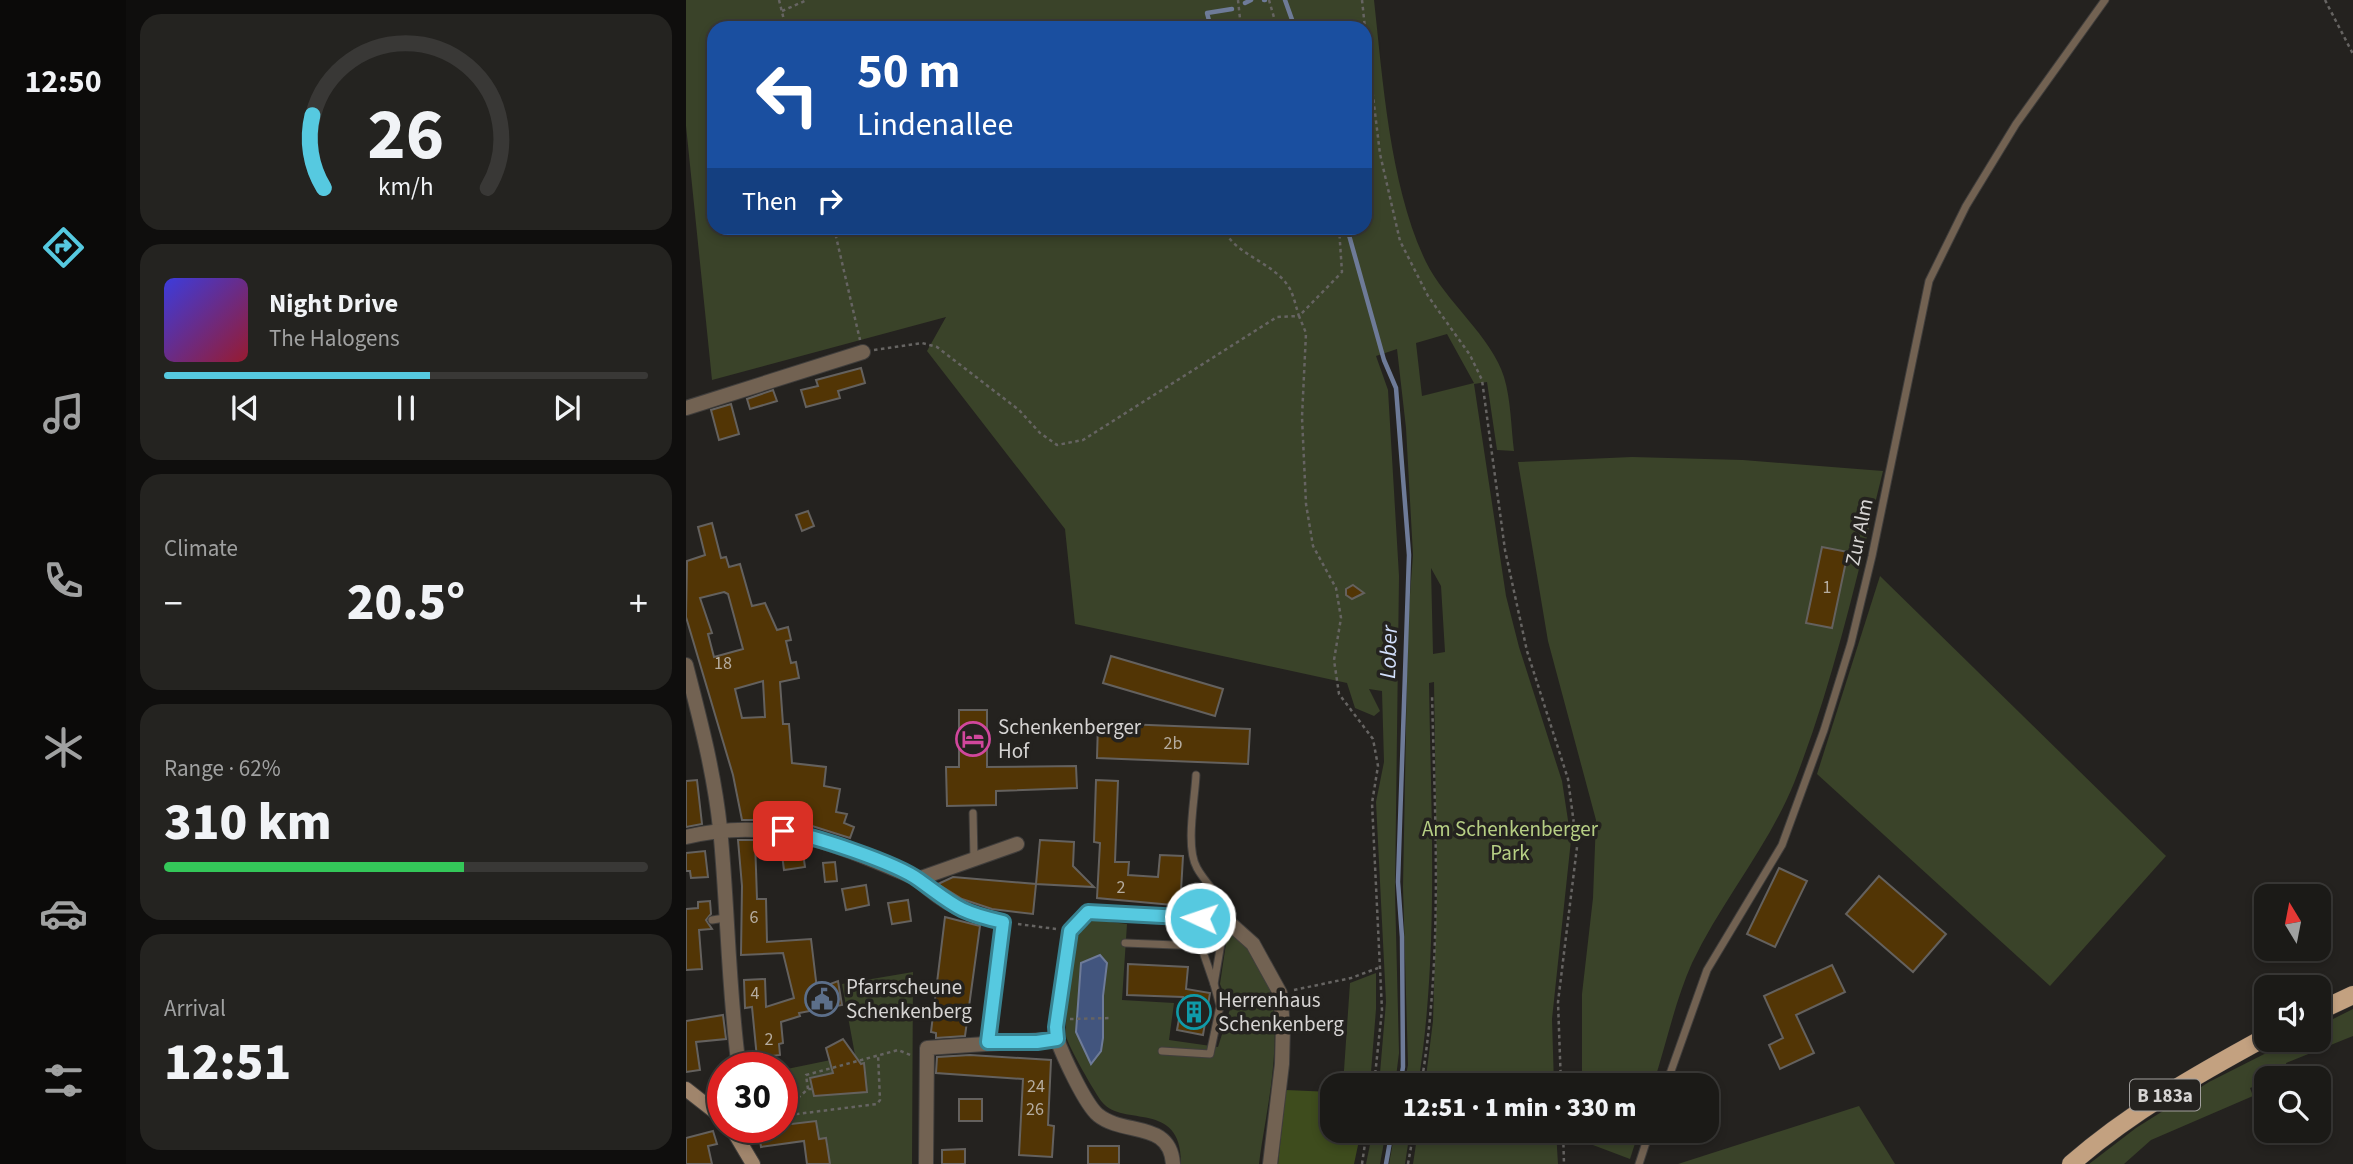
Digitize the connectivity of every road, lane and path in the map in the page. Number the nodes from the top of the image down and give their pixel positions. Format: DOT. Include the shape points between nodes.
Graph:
graph roads {
  1 [pos="779,0"];
  2 [pos="807,0"];
  3 [pos="1238,0"];
  4 [pos="1269,0"];
  5 [pos="1362,0"];
  6 [pos="2105,0"];
  7 [pos="2325,0"];
  8 [pos="782,11"];
  9 [pos="784,21"];
  10 [pos="1240,21"];
  11 [pos="1275,21"];
  12 [pos="1364,21"];
  13 [pos="2353,54"];
  14 [pos="1372,87"];
  15 [pos="836,235"];
  16 [pos="1229,235"];
  17 [pos="1339,235"];
  18 [pos="1299,316"];
  19 [pos="863,352"];
  20 [pos="686,408"];
  21 [pos="686,665"];
  22 [pos="1432,694"];
  23 [pos="1196,775"];
  24 [pos="973,813"];
  25 [pos="720,828"];
  26 [pos="686,837"];
  27 [pos="1017,844"];
  28 [pos="974,859"];
  29 [pos="918,879"];
  30 [pos="1003,922"];
  31 [pos="1228,923"];
  32 [pos="1070,931"];
  33 [pos="1125,943"];
  34 [pos="1379,968"];
  35 [pos="1214,985"];
  36 [pos="1280,993"];
  37 [pos="2353,995"];
  38 [pos="2331,1006"];
  39 [pos="1112,1018"];
  40 [pos="1072,1019"];
  41 [pos="1057,1039"];
  42 [pos="988,1042"];
  43 [pos="2254,1044"];
  44 [pos="1162,1051"];
  45 [pos="737,1052"];
  46 [pos="878,1054"];
  47 [pos="912,1056"];
  48 [pos="1375,1073"];
  49 [pos="1423,1073"];
  50 [pos="1561,1073"];
  51 [pos="1670,1073"];
  52 [pos="813,1088"];
  53 [pos="686,1089"];
  54 [pos="808,1089"];
  55 [pos="798,1097"];
  56 [pos="707,1106"];
  57 [pos="798,1114"];
  58 [pos="741,1143"];
  59 [pos="1365,1143"];
  60 [pos="1412,1143"];
  61 [pos="1563,1143"];
  62 [pos="1646,1143"];
  63 [pos="754,1164"];
  64 [pos="926,1164"];
  65 [pos="1173,1164"];
  66 [pos="1270,1164"];
  67 [pos="1362,1164"];
  68 [pos="1408,1164"];
  69 [pos="1564,1164"];
  70 [pos="1639,1164"];
  71 [pos="2071,1164"];
  1 -- 8 [label="path"];
  2 -- 8 [label="path"];
  3 -- 10 [label="path"];
  4 -- 11 [label="path"];
  5 -- 12 [label="path"];
  6 -- 51 [label="lane, Zur Alm" via="2016,124 1966,206 1929,281 1852,643 1825,730 1782,845 1707,970"];
  7 -- 13 [label="path"];
  8 -- 9 [label="path"];
  14 -- 50 [label="path" via="1380,154 1400,241 1427,296 1470,355 1482,380 1505,550 1527,651 1569,779 1577,847 1558,1002"];
  15 -- 19 [label="path"];
  16 -- 18 [label="path" via="1289,287"];
  17 -- 18 [label="path" via="1342,272"];
  18 -- 19 [label="path" via="1277,317 1083,440 1057,445 937,347 900,344"];
  18 -- 34 [label="path" via="1306,333 1302,417 1312,547 1336,588 1341,618 1334,660 1339,694 1373,739 1378,766 1372,803"];
  19 -- 20 [label="street"];
  21 -- 25 [label="street" via="711,766"];
  22 -- 49 [label="path" via="1435,934"];
  23 -- 31 [label="lane" via="1191,854 1228,907"];
  24 -- 28 [label="lane"];
  25 -- 26 [label="street"];
  25 -- 29 [label="street" via="801,833"];
  25 -- 45 [label="street" via="718,919"];
  27 -- 28 [label="street"];
  28 -- 29 [label="street"];
  29 -- 30 [label="street" via="965,914"];
  30 -- 32 [label="path"];
  30 -- 42 [label="lane"];
  31 -- 32 [label="street" via="1088,912"];
  31 -- 35 [label="lane"];
  31 -- 36 [label="street" via="1253,944"];
  32 -- 41 [label="street"];
  33 -- 35 [label="lane" via="1201,946"];
  34 -- 36 [label="path"];
  34 -- 48 [label="path" via="1382,1010"];
  35 -- 44 [label="lane" via="1220,1006 1210,1054"];
  36 -- 66 [label="street" via="1282,1064"];
  37 -- 38 [label="main road"];
  39 -- 40 [label="path"];
  41 -- 42 [label="street"];
  41 -- 65 [label="street" via="1096,1114 1114,1125 1153,1131 1169,1148"];
  42 -- 64 [label="street" via="927,1048"];
  43 -- 71 [label="main road, B 183a" via="2191,1078 2098,1140"];
  46 -- 47 [label="path" via="898,1050"];
  46 -- 54 [label="path" via="806,1075"];
  46 -- 57 [label="path" via="877,1104"];
  52 -- 54 [label="path"];
  53 -- 56 [label="street"];
  54 -- 55 [label="path"];
  58 -- 63 [label="street"];
  59 -- 67 [label="path"];
  60 -- 68 [label="path"];
  61 -- 69 [label="path"];
  62 -- 70 [label="lane"];
}
